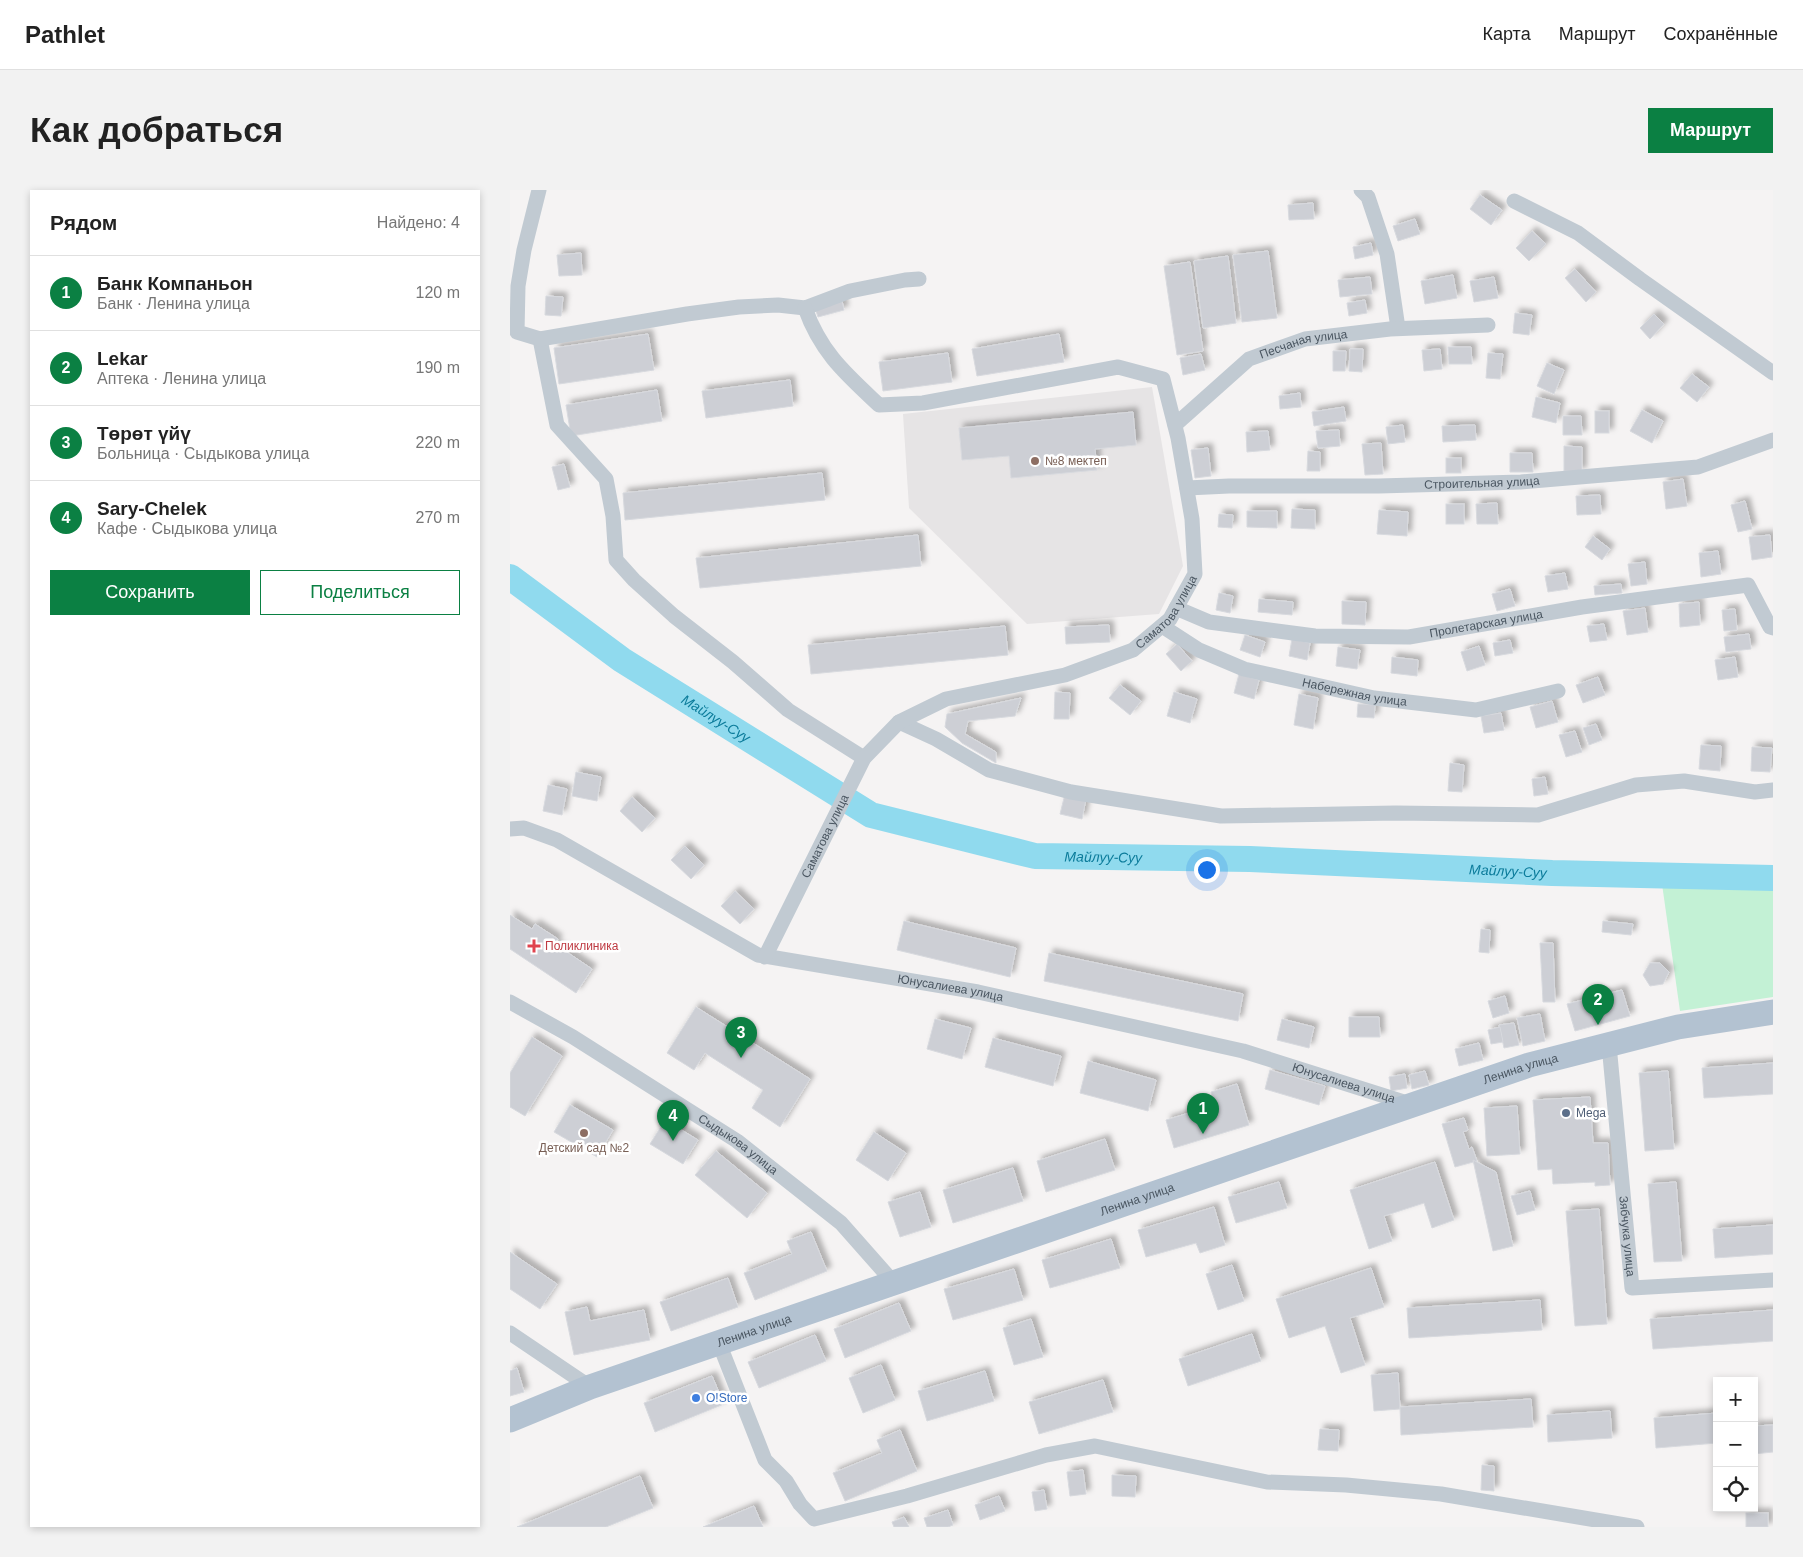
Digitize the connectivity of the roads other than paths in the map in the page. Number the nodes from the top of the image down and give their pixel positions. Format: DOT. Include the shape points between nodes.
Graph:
graph roads {
  1 [pos="539,190"];
  2 [pos="1361,190"];
  3 [pos="1514,201"];
  4 [pos="919,279"];
  5 [pos="804,308"];
  6 [pos="1488,325"];
  7 [pos="1398,328"];
  8 [pos="514,333"];
  9 [pos="540,339"];
  10 [pos="1773,373"];
  11 [pos="1175,425"];
  12 [pos="1773,440"];
  13 [pos="1186,488"];
  14 [pos="1176,608"];
  15 [pos="1162,626"];
  16 [pos="1773,628"];
  17 [pos="1558,691"];
  18 [pos="900,722"];
  19 [pos="864,758"];
  20 [pos="1773,790"];
  21 [pos="510,829"];
  22 [pos="765,957"];
  23 [pos="510,1002"];
  24 [pos="1773,1012"];
  25 [pos="1609,1045"];
  26 [pos="1412,1105"];
  27 [pos="1773,1280"];
  28 [pos="894,1282"];
  29 [pos="510,1333"];
  30 [pos="719,1343"];
  31 [pos="590,1387"];
  32 [pos="510,1420"];
  33 [pos="1637,1527"];
  1 -- 8 [label="street" via="524,250"];
  2 -- 7 [label="street" via="1368,197 1387,254"];
  3 -- 10 [label="street" via="1578,233"];
  4 -- 5 [label="street" via="850,291"];
  5 -- 9 [label="street" via="778,305 739,307"];
  5 -- 11 [label="street, Саматова улица" via="812,330 835,364 879,406 923,403 1118,367 1164,379"];
  6 -- 7 [label="street, Песчаная улица"];
  7 -- 11 [label="street, Песчаная улица" via="1305,339 1249,359"];
  8 -- 9 [label="street"];
  9 -- 19 [label="street" via="557,425 606,479 616,560 674,616 788,710"];
  11 -- 13 [label="street, Саматова улица"];
  12 -- 13 [label="street, Строительная улица" via="1698,467 1531,481"];
  13 -- 14 [label="street, Саматова улица" via="1196,574"];
  14 -- 15 [label="street, Саматова улица"];
  14 -- 16 [label="street, Пролетарская улица" via="1209,622 1315,636 1410,637 1582,607 1748,585"];
  15 -- 17 [label="street, Набережная улица" via="1199,650 1244,669 1374,698 1476,710"];
  15 -- 18 [label="street, Саматова улица" via="1125,654 1065,675 946,699"];
  18 -- 19 [label="street, Саматова улица"];
  18 -- 20 [label="street" via="989,770 1071,792 1221,816 1538,815 1636,785 1684,781 1755,792"];
  19 -- 22 [label="street, Саматова улица"];
  21 -- 22 [label="street, Юнусалиева улица" via="524,828 557,840 758,956"];
  22 -- 26 [label="street, Юнусалиева улица" via="978,992 1243,1051"];
  23 -- 28 [label="street, Сыдыкова улица" via="737,1141 841,1223"];
  24 -- 25 [label="main road, Ленина улица" via="1678,1027"];
  25 -- 26 [label="main road, Ленина улица" via="1529,1065"];
  25 -- 27 [label="street, Зябчука улица" via="1632,1288"];
  26 -- 28 [label="main road, Ленина улица"];
  28 -- 30 [label="main road, Ленина улица"];
  29 -- 31 [label="street"];
  30 -- 31 [label="main road, Ленина улица"];
  30 -- 33 [label="street" via="765,1460 786,1481 814,1519 907,1496 1046,1455 1095,1446 1267,1482 1441,1494"];
  31 -- 32 [label="main road, Ленина улица"];
}
